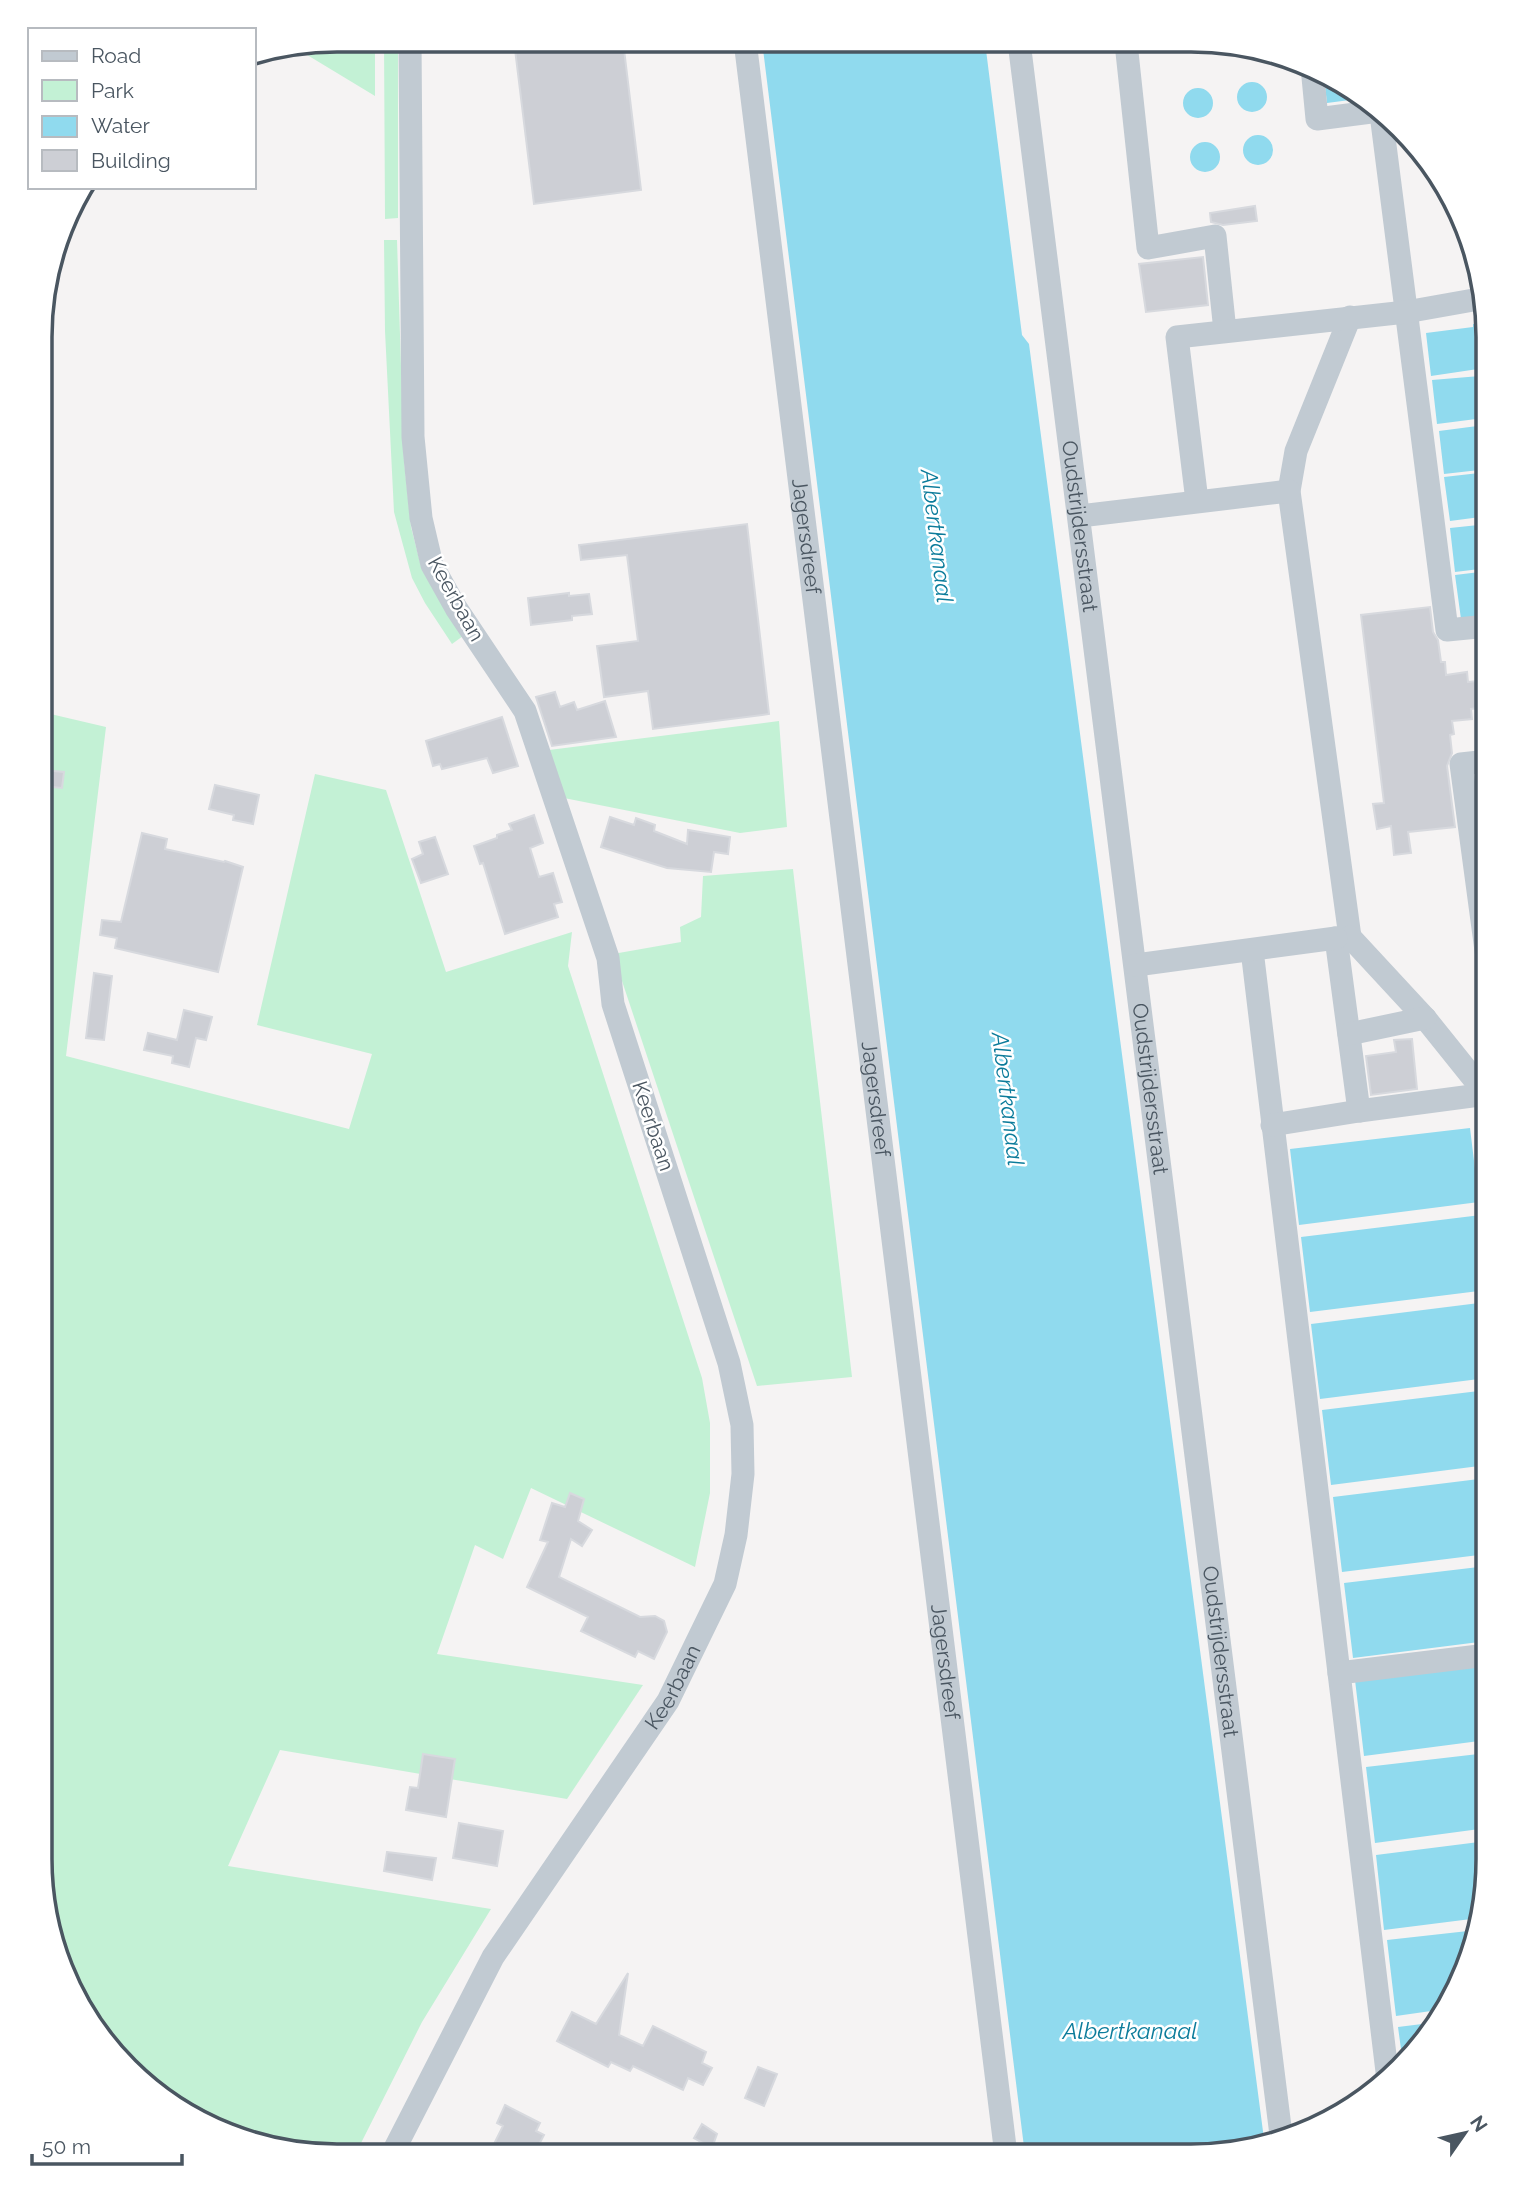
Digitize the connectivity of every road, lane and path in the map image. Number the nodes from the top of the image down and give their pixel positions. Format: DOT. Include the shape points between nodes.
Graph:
graph roads {
  1 [pos="410,52"];
  2 [pos="746,52"];
  3 [pos="1020,52"];
  4 [pos="1127,52"];
  5 [pos="1313,80"];
  6 [pos="1367,113"];
  7 [pos="1382,126"];
  8 [pos="1473,300"];
  9 [pos="1406,312"];
  10 [pos="1350,317"];
  11 [pos="1225,331"];
  12 [pos="1289,491"];
  13 [pos="1197,501"];
  14 [pos="1080,516"];
  15 [pos="1476,627"];
  16 [pos="1476,762"];
  17 [pos="1476,872"];
  18 [pos="1343,938"];
  19 [pos="1252,950"];
  20 [pos="1136,965"];
  21 [pos="1425,1018"];
  22 [pos="1349,1034"];
  23 [pos="1476,1081"];
  24 [pos="1476,1095"];
  25 [pos="1359,1111"];
  26 [pos="1272,1125"];
  27 [pos="1476,1656"];
  28 [pos="1339,1673"];
  29 [pos="1386,2066"];
  30 [pos="1280,2129"];
  31 [pos="397,2144"];
  32 [pos="1005,2144"];
  1 -- 31 [label="street, Keerbaan" via="413,437 421,518 432,565 526,711 608,958 613,1004 729,1363 742,1425 743,1474 725,1584 668,1701 493,1956"];
  2 -- 32 [label="street, Jagersdreef"];
  3 -- 14 [label="street, Oudstrijdersstraat"];
  4 -- 11 [label="street" via="1148,248 1215,236"];
  5 -- 6 [label="street" via="1317,119"];
  7 -- 9 [label="street"];
  8 -- 9 [label="street"];
  9 -- 10 [label="street"];
  9 -- 15 [label="street" via="1447,630"];
  10 -- 11 [label="street"];
  10 -- 12 [label="street" via="1296,451"];
  11 -- 13 [label="street" via="1177,337"];
  12 -- 13 [label="street"];
  12 -- 18 [label="street"];
  13 -- 14 [label="street"];
  14 -- 20 [label="street, Oudstrijdersstraat"];
  16 -- 17 [label="street" via="1461,764"];
  18 -- 19 [label="street"];
  18 -- 21 [label="street"];
  18 -- 22 [label="street"];
  19 -- 20 [label="street"];
  19 -- 26 [label="street"];
  20 -- 30 [label="street, Oudstrijdersstraat"];
  21 -- 22 [label="street"];
  21 -- 23 [label="street"];
  22 -- 25 [label="street"];
  24 -- 25 [label="street"];
  25 -- 26 [label="street"];
  26 -- 28 [label="street"];
  27 -- 28 [label="street"];
  28 -- 29 [label="street"];
}
